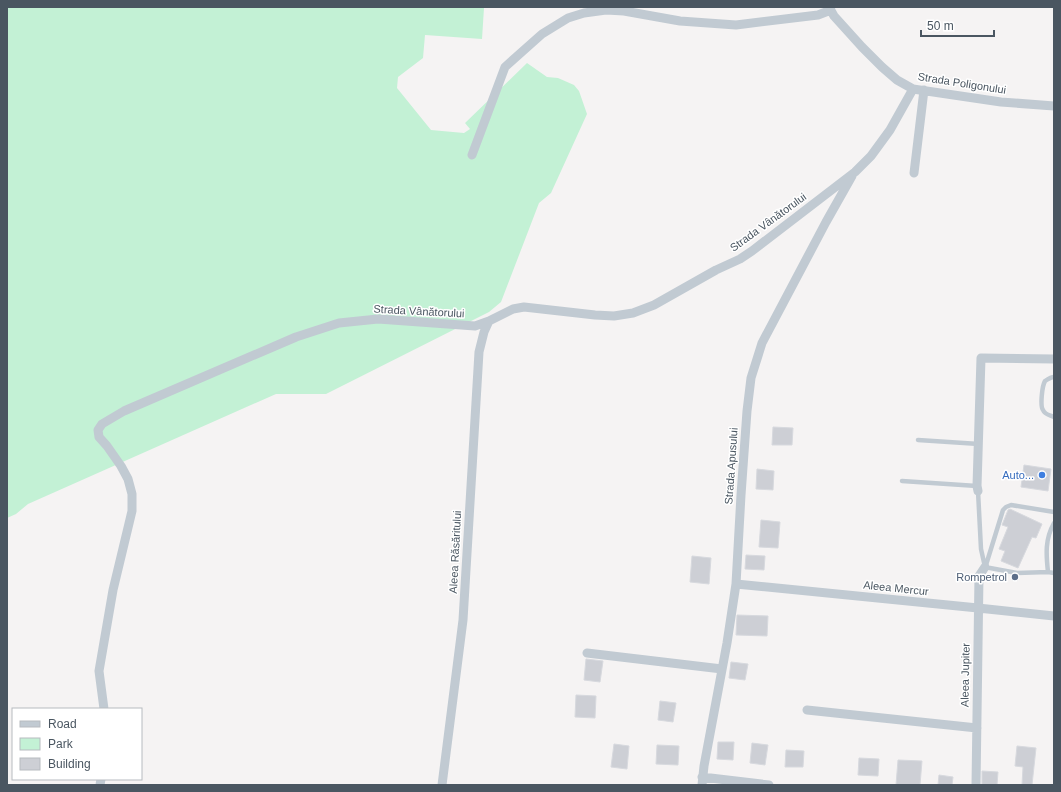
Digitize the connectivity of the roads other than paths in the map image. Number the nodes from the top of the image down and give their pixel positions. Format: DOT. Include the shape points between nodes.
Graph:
graph roads {
  1 [pos="830,8"];
  2 [pos="913,89"];
  3 [pos="924,90"];
  4 [pos="1054,106"];
  5 [pos="472,156"];
  6 [pos="854,172"];
  7 [pos="914,173"];
  8 [pos="489,321"];
  9 [pos="1054,359"];
  10 [pos="1054,377"];
  11 [pos="1054,417"];
  12 [pos="918,440"];
  13 [pos="979,444"];
  14 [pos="902,481"];
  15 [pos="978,489"];
  16 [pos="1054,512"];
  17 [pos="1054,522"];
  18 [pos="985,567"];
  19 [pos="1048,572"];
  20 [pos="1054,573"];
  21 [pos="736,584"];
  22 [pos="978,608"];
  23 [pos="1054,616"];
  24 [pos="587,653"];
  25 [pos="722,670"];
  26 [pos="104,708"];
  27 [pos="807,710"];
  28 [pos="977,728"];
  29 [pos="702,781"];
  30 [pos="442,785"];
  31 [pos="769,785"];
  32 [pos="976,785"];
  1 -- 2 [label="street, Strada Poligonului" via="834,16 882,67"];
  1 -- 5 [label="street" via="818,15 736,25 680,21 606,10 568,18 542,34 505,67"];
  2 -- 3 [label="street, Strada Poligonului"];
  2 -- 6 [label="street, Strada Vânătorului" via="886,135"];
  3 -- 4 [label="street, Strada Poligonului" via="1000,102"];
  3 -- 7 [label="street"];
  6 -- 8 [label="street, Strada Vânătorului" via="740,259 654,305 633,313 614,316 513,308"];
  6 -- 21 [label="street, Strada Apusului" via="762,343 751,378"];
  8 -- 26 [label="street, Strada Vânătorului" via="475,326 378,319 339,323 296,337 124,411 102,424 98,430 99,437 121,466 132,494 132,511 113,590 99,671"];
  8 -- 30 [label="street, Aleea Răsăritului" via="478,352 463,620"];
  9 -- 13 [label="street" via="981,358"];
  10 -- 11 [label="lane" via="1044,382 1041,406 1045,414"];
  12 -- 13 [label="lane"];
  13 -- 15 [label="street"];
  14 -- 15 [label="lane"];
  15 -- 18 [label="lane" via="981,549"];
  16 -- 18 [label="lane" via="1006,507"];
  17 -- 19 [label="lane" via="1046,552"];
  18 -- 19 [label="lane" via="1017,573"];
  18 -- 22 [label="street, Aleea Jupiter" via="979,576"];
  19 -- 20 [label="lane"];
  21 -- 22 [label="street, Aleea Mercur"];
  21 -- 25 [label="street, Strada Apusului"];
  22 -- 23 [label="street, Aleea Mercur"];
  22 -- 28 [label="street, Aleea Jupiter"];
  24 -- 25 [label="street"];
  25 -- 29 [label="street, Strada Apusului"];
  27 -- 28 [label="street"];
  28 -- 32 [label="street, Aleea Jupiter"];
  29 -- 31 [label="street"];
}
